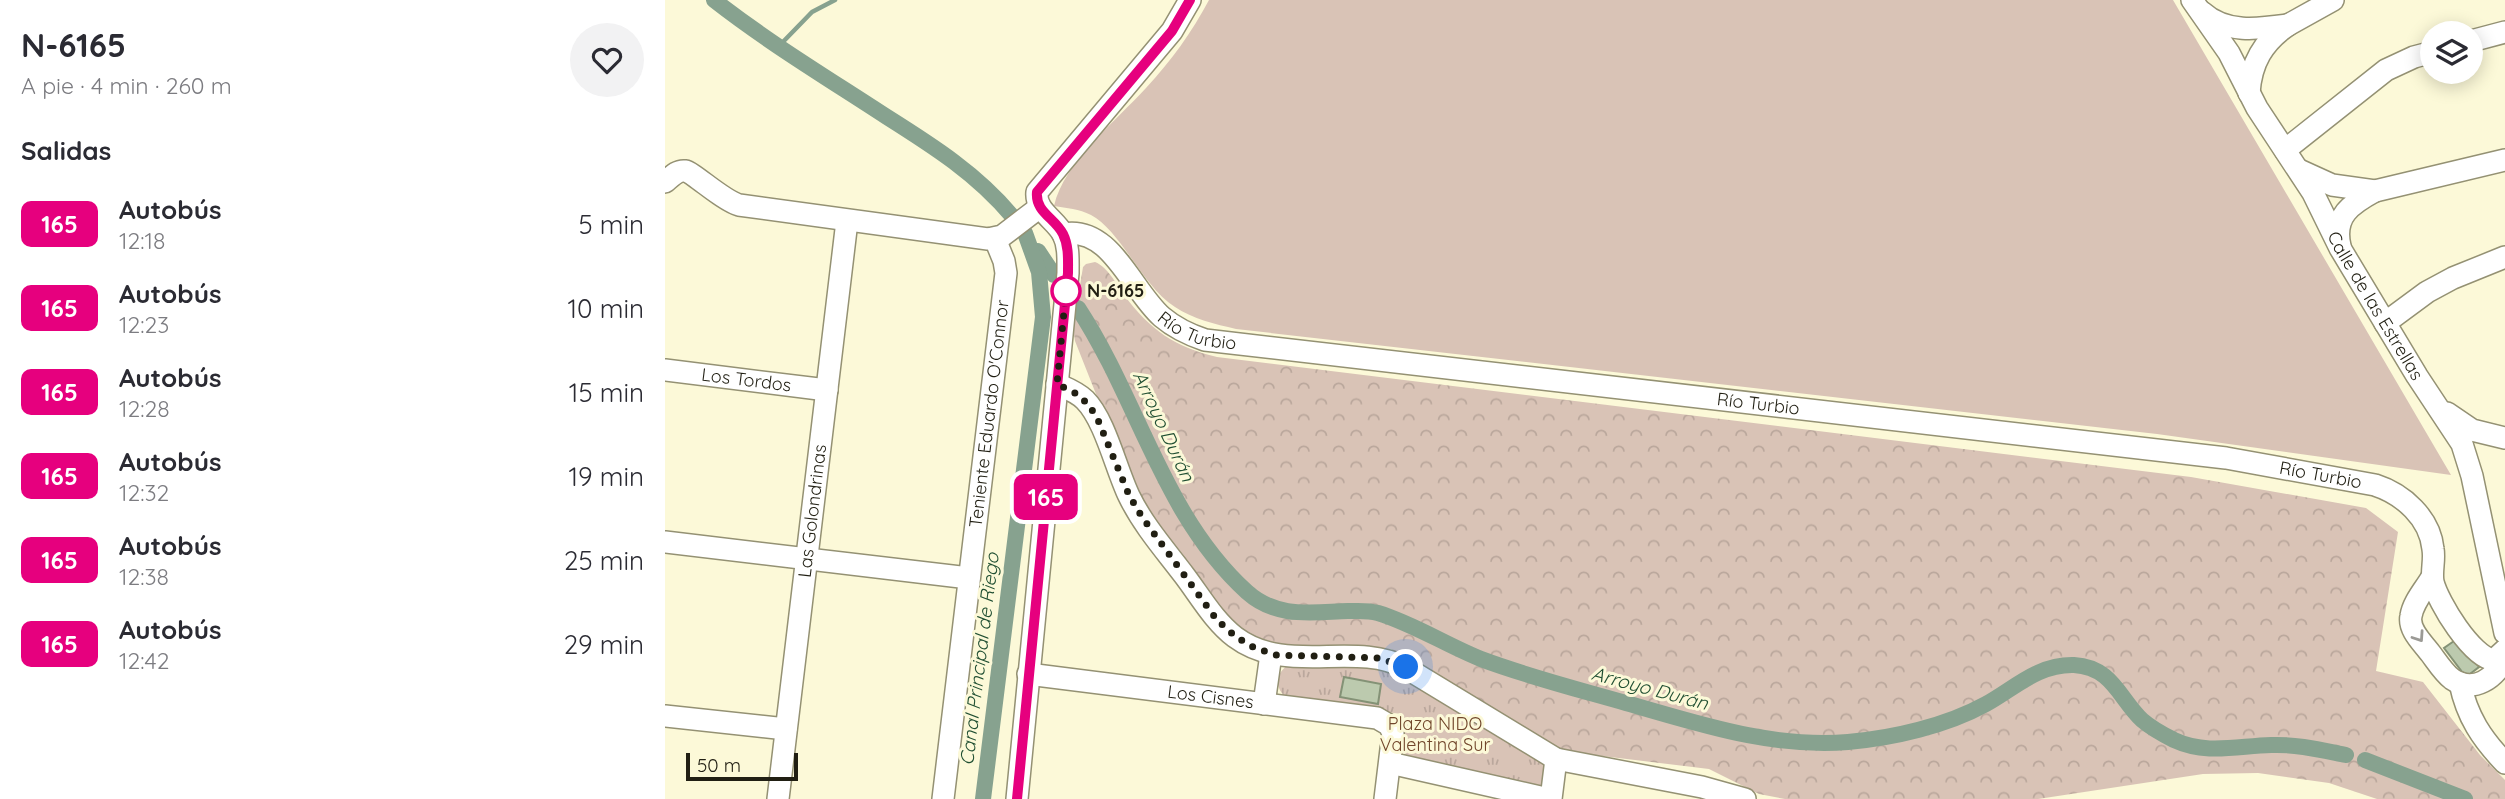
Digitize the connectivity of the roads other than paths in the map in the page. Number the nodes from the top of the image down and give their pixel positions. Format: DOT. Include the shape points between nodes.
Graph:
graph roads {
  1 [pos="1190,0"];
  2 [pos="2333,0"];
  3 [pos="2194,4"];
  4 [pos="2288,25"];
  5 [pos="2505,32"];
  6 [pos="2483,38"];
  7 [pos="2420,55"];
  8 [pos="2249,93"];
  9 [pos="2285,150"];
  10 [pos="2505,160"];
  11 [pos="2298,170"];
  12 [pos="665,182"];
  13 [pos="2375,191"];
  14 [pos="1040,207"];
  15 [pos="847,220"];
  16 [pos="1063,234"];
  17 [pos="995,239"];
  18 [pos="2340,248"];
  19 [pos="2505,257"];
  20 [pos="2385,323"];
  21 [pos="665,370"];
  22 [pos="1057,384"];
  23 [pos="827,390"];
  24 [pos="2435,403"];
  25 [pos="2505,438"];
  26 [pos="2472,476"];
  27 [pos="665,542"];
  28 [pos="807,559"];
  29 [pos="969,578"];
  30 [pos="2432,578"];
  31 [pos="2505,633"];
  32 [pos="2505,650"];
  33 [pos="1271,654"];
  34 [pos="2505,658"];
  35 [pos="1028,674"];
  36 [pos="2460,683"];
  37 [pos="1264,704"];
  38 [pos="665,716"];
  39 [pos="786,729"];
  40 [pos="1556,759"];
  41 [pos="1390,763"];
  42 [pos="2505,764"];
  43 [pos="778,799"];
  44 [pos="943,799"];
  45 [pos="1017,799"];
  46 [pos="1385,799"];
  47 [pos="1550,799"];
  48 [pos="1745,799"];
  1 -- 14 [label="street" via="1172,31 1039,189"];
  2 -- 4 [label="street"];
  3 -- 4 [label="street" via="2215,22 2237,28"];
  3 -- 8 [label="street, Calle de las Estrellas" via="2229,53"];
  4 -- 8 [label="street" via="2261,50"];
  5 -- 6 [label="street"];
  7 -- 9 [label="street" via="2386,69"];
  8 -- 9 [label="street, Calle de las Estrellas"];
  9 -- 11 [label="street, Calle de las Estrellas"];
  10 -- 13 [label="street"];
  11 -- 13 [label="street" via="2332,185"];
  11 -- 18 [label="street, Calle de las Estrellas"];
  12 -- 15 [label="street" via="689,172 714,193 739,205"];
  13 -- 18 [label="street" via="2356,202 2341,219 2337,231"];
  14 -- 16 [label="street"];
  14 -- 17 [label="street"];
  15 -- 17 [label="street"];
  15 -- 23 [label="street, Las Golondrinas"];
  16 -- 22 [label="street" via="1068,273"];
  16 -- 30 [label="street, Río Turbio" via="1079,232 1094,238 1163,317 1205,340 2227,458 2375,485 2404,499 2427,527 2433,548"];
  17 -- 29 [label="street, Teniente Eduardo O'Connor" via="1006,273"];
  18 -- 20 [label="street, Calle de las Estrellas"];
  19 -- 20 [label="street" via="2427,292"];
  20 -- 24 [label="street, Calle de las Estrellas"];
  21 -- 23 [label="street, Los Tordos"];
  22 -- 33 [label="street" via="1089,405 1135,507 1217,620 1236,637"];
  22 -- 35 [label="street"];
  23 -- 28 [label="street, Las Golondrinas"];
  24 -- 25 [label="street" via="2472,430"];
  24 -- 26 [label="street, Calle de las Estrellas" via="2462,444"];
  25 -- 26 [label="street" via="2478,454"];
  26 -- 31 [label="street, Calle de las Estrellas"];
  27 -- 28 [label="street"];
  28 -- 29 [label="street"];
  28 -- 39 [label="street, Las Golondrinas"];
  29 -- 44 [label="street, Teniente Eduardo O'Connor"];
  30 -- 32 [label="street" via="2444,607 2483,657 2494,660"];
  30 -- 36 [label="street, one-way" via="2412,611 2413,631 2447,674"];
  33 -- 37 [label="street"];
  33 -- 40 [label="street" via="1378,658 1396,663"];
  34 -- 36 [label="street" via="2486,681"];
  35 -- 37 [label="street, Los Cisnes"];
  35 -- 45 [label="street"];
  36 -- 42 [label="street" via="2470,718"];
  37 -- 41 [label="street, Los Cisnes" via="1377,718 1389,725 1393,737"];
  38 -- 39 [label="street"];
  39 -- 43 [label="street, Las Golondrinas"];
  40 -- 47 [label="street"];
  40 -- 48 [label="street"];
  41 -- 46 [label="street"];
  41 -- 47 [label="street"];
}
